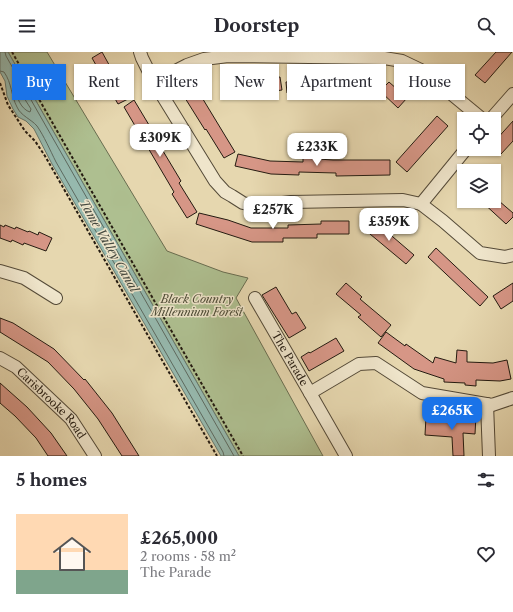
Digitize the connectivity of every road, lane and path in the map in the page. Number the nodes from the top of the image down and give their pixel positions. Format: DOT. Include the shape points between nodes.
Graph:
graph roads {
  1 [pos="12,52"];
  2 [pos="140,52"];
  3 [pos="145,64"];
  4 [pos="190,64"];
  5 [pos="0,83"];
  6 [pos="513,94"];
  7 [pos="165,100"];
  8 [pos="474,112"];
  9 [pos="497,112"];
  10 [pos="460,156"];
  11 [pos="421,204"];
  12 [pos="513,254"];
  13 [pos="0,271"];
  14 [pos="56,298"];
  15 [pos="255,298"];
  16 [pos="0,358"];
  17 [pos="310,393"];
  18 [pos="513,398"];
  19 [pos="487,404"];
  20 [pos="95,456"];
  21 [pos="217,456"];
  22 [pos="243,456"];
  23 [pos="346,456"];
  24 [pos="489,456"];
  1 -- 22 [label="path"];
  2 -- 3 [label="street"];
  4 -- 8 [label="street" via="228,56 384,58 402,61 425,72"];
  5 -- 21 [label="path" via="8,105 45,156"];
  6 -- 9 [label="street"];
  7 -- 11 [label="street" via="215,181 225,192 243,203 257,206 291,202 403,200"];
  10 -- 11 [label="street"];
  11 -- 12 [label="street" via="480,253 504,257"];
  13 -- 14 [label="street" via="24,278"];
  15 -- 17 [label="street, The Parade"];
  16 -- 20 [label="street, Carisbrooke Road" via="16,367 71,419"];
  17 -- 19 [label="street, The Parade" via="359,364 376,363 422,393"];
  17 -- 23 [label="street"];
  18 -- 19 [label="street, The Parade"];
  19 -- 24 [label="street"];
}
